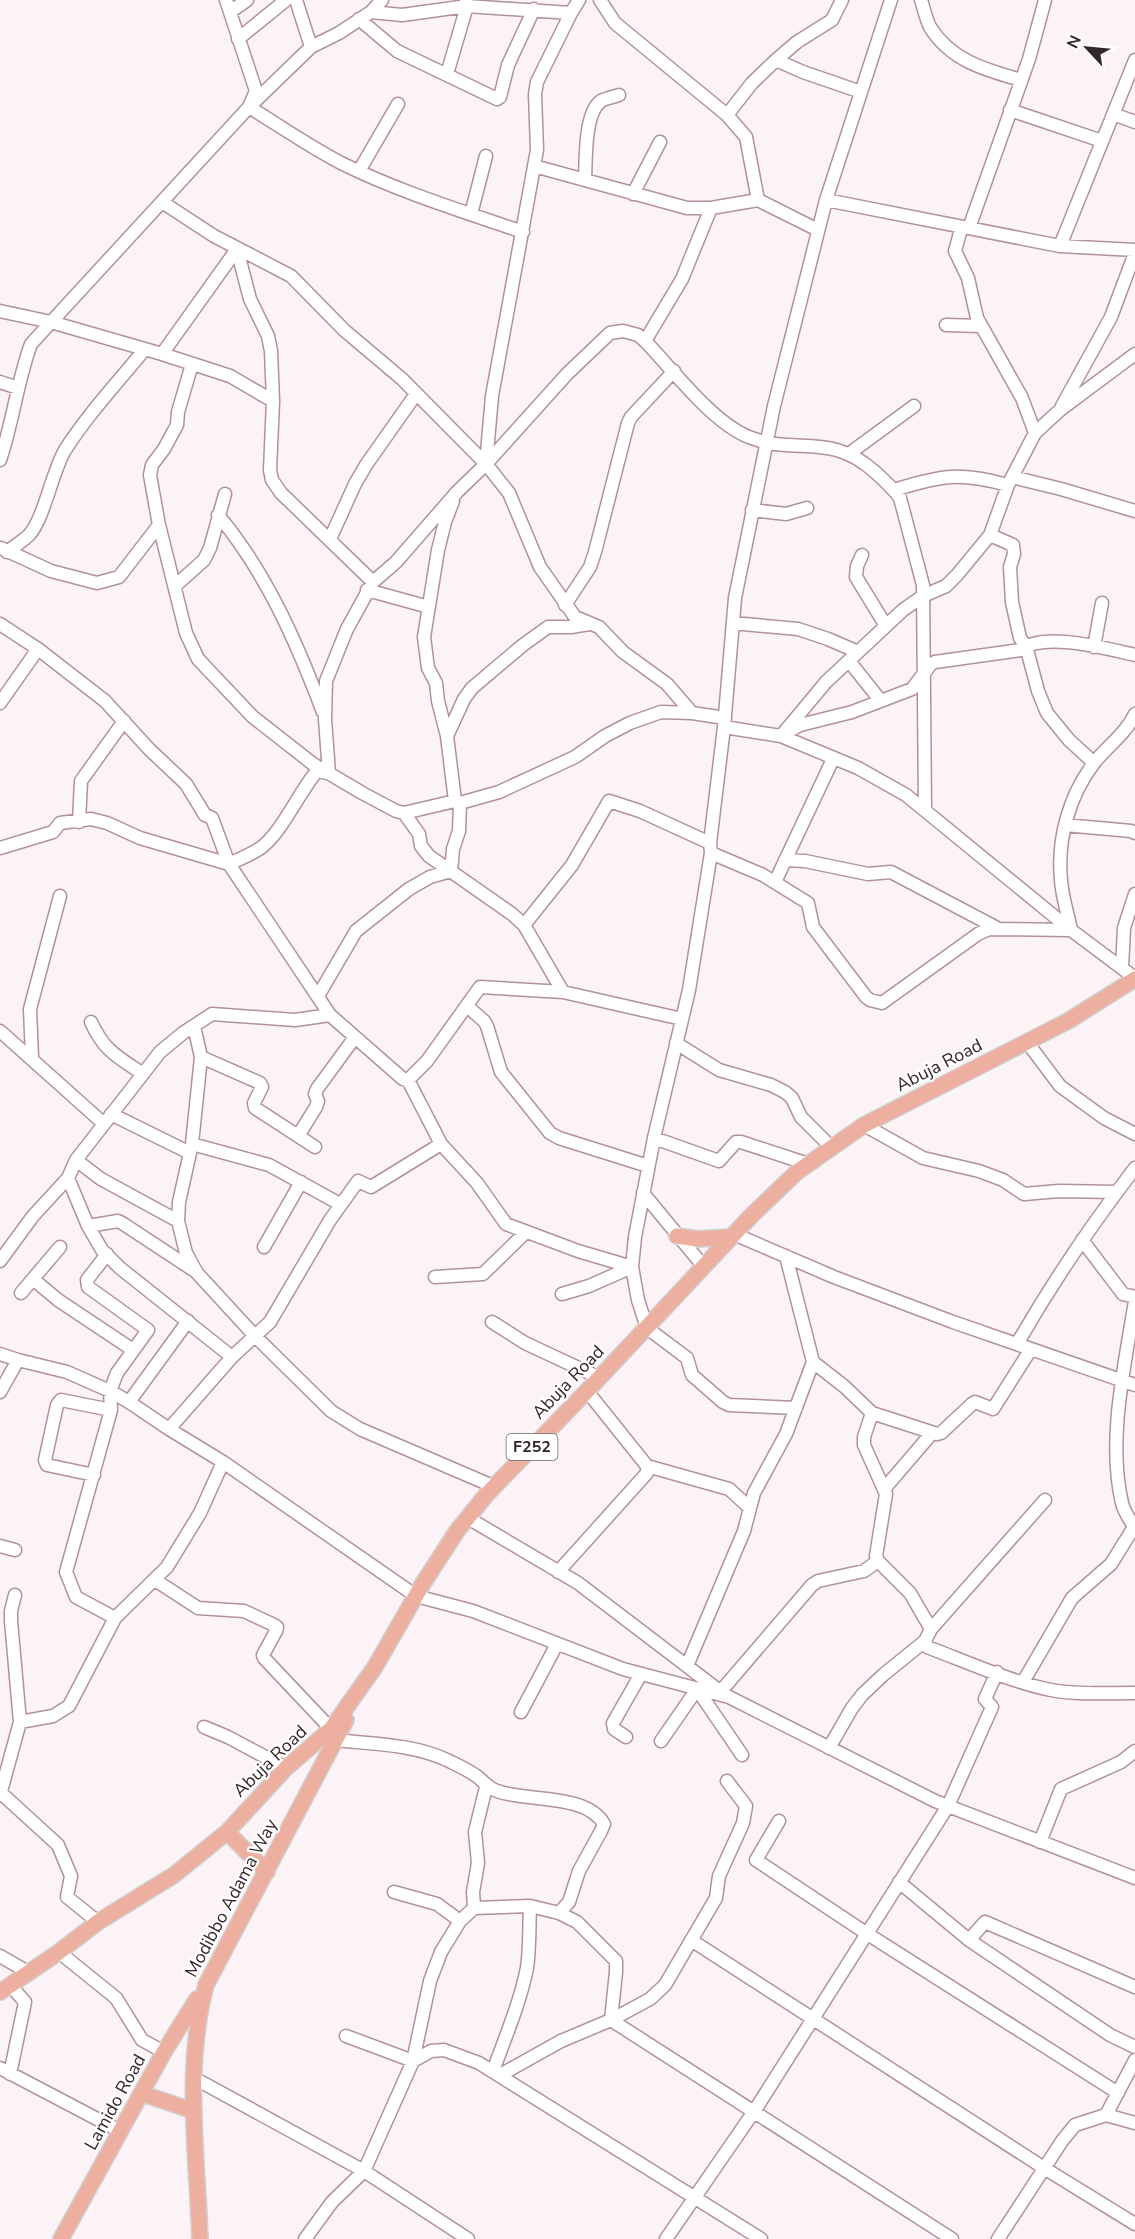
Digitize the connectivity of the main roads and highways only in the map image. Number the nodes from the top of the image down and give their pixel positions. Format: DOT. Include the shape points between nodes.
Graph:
graph roads {
  1 [pos="1135,978"];
  2 [pos="733,1235"];
  3 [pos="677,1236"];
  4 [pos="333,1735"];
  5 [pos="226,1832"];
  6 [pos="267,1872"];
  7 [pos="206,1986"];
  8 [pos="5,1988"];
  9 [pos="143,2094"];
  10 [pos="194,2111"];
  11 [pos="61,2239"];
  12 [pos="200,2239"];
  1 -- 2 [label="main road, Abuja Road / F252" via="1068,1021 864,1125 808,1164"];
  2 -- 3 [label="main road" via="697,1239"];
  2 -- 4 [label="main road, Abuja Road / F252" via="457,1531"];
  4 -- 5 [label="main road, Abuja Road / F252" via="286,1768"];
  4 -- 6 [label="main road, Modibbo Adama Way"];
  5 -- 6 [label="main road"];
  5 -- 8 [label="main road, Abuja Road / F252" via="174,1875 98,1922"];
  6 -- 7 [label="main road, Modibbo Adama Way"];
  7 -- 9 [label="main road, Lamido Road"];
  7 -- 10 [label="main road, Modibbo Adama Way" via="194,2047"];
  9 -- 10 [label="main road"];
  9 -- 11 [label="main road, Lamido Road"];
  10 -- 12 [label="main road, Modibbo Adama Way"];
}
